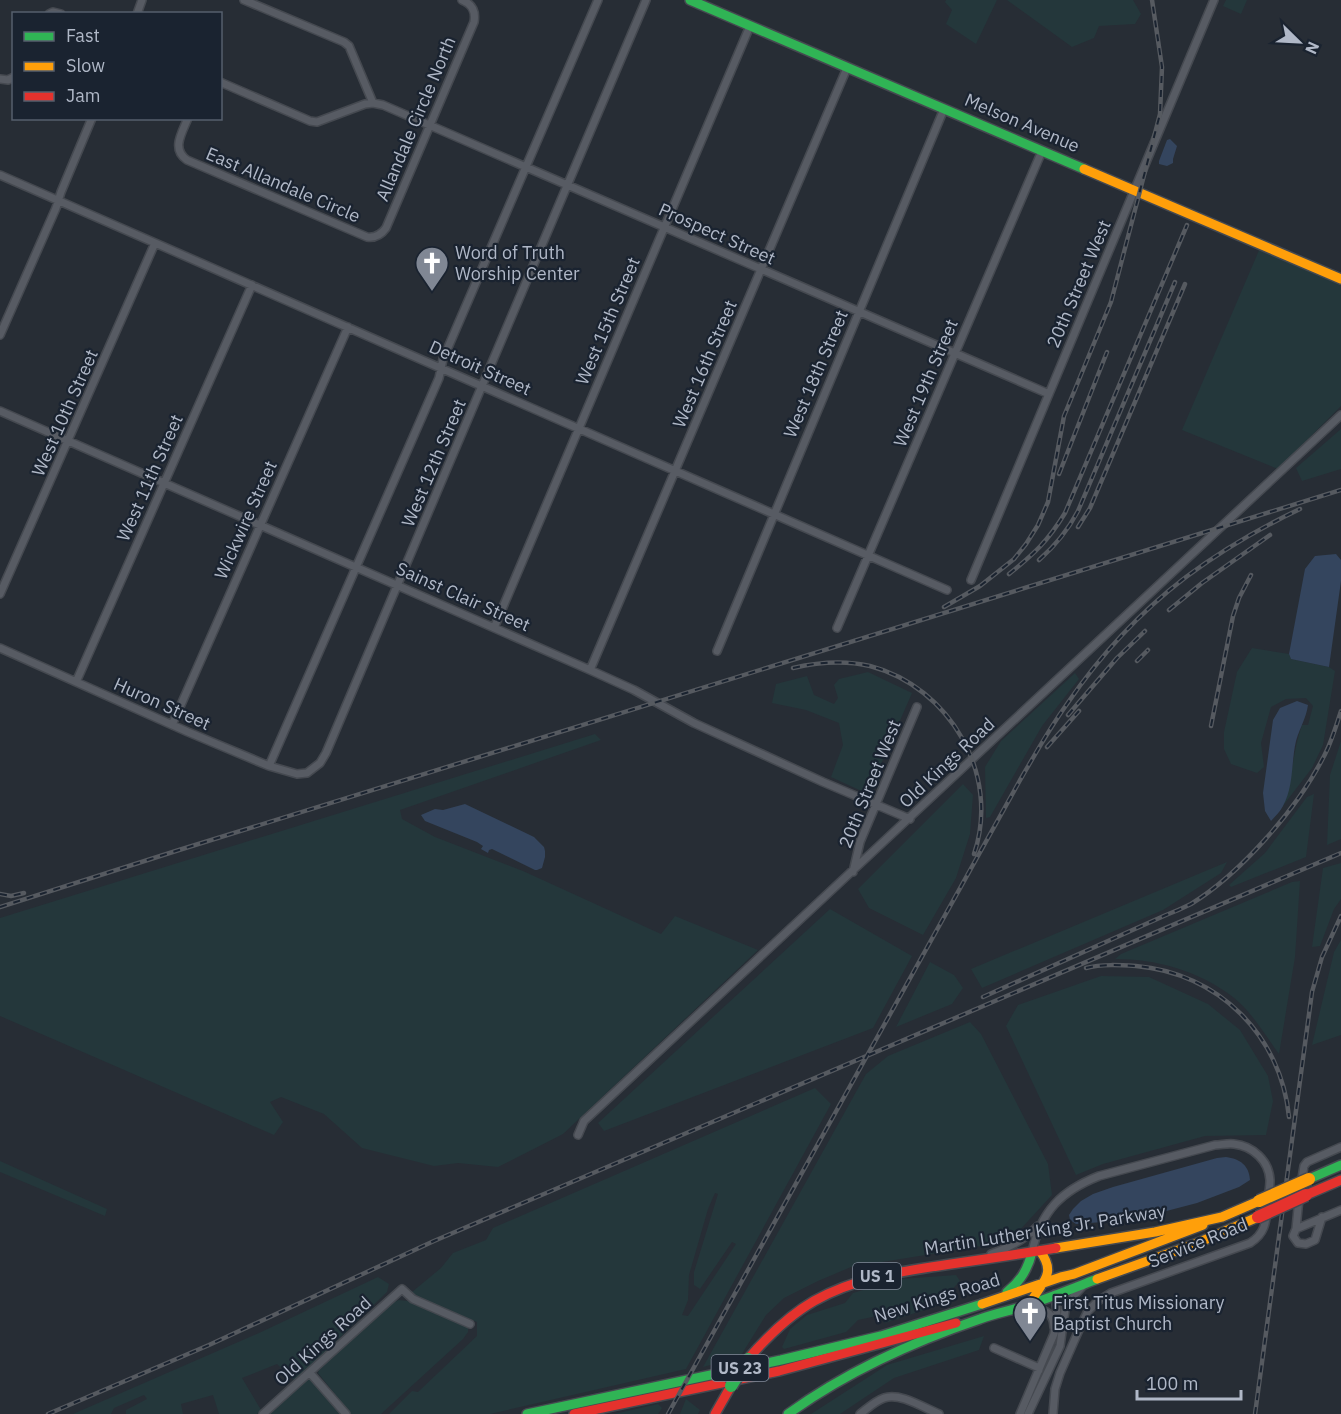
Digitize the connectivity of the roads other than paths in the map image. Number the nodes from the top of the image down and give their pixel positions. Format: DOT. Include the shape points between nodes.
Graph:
graph roads {
  1 [pos="244,0"];
  2 [pos="462,0"];
  3 [pos="598,0"];
  4 [pos="646,0"];
  5 [pos="690,0"];
  6 [pos="1214,0"];
  7 [pos="750,26"];
  8 [pos="847,68"];
  9 [pos="222,83"];
  10 [pos="373,103"];
  11 [pos="944,109"];
  12 [pos="91,120"];
  13 [pos="187,120"];
  14 [pos="430,125"];
  15 [pos="1042,151"];
  16 [pos="526,166"];
  17 [pos="0,175"];
  18 [pos="568,184"];
  19 [pos="1134,190"];
  20 [pos="58,201"];
  21 [pos="664,227"];
  22 [pos="378,236"];
  23 [pos="155,243"];
  24 [pos="761,269"];
  25 [pos="1341,279"];
  26 [pos="252,285"];
  27 [pos="859,311"];
  28 [pos="348,327"];
  29 [pos="0,335"];
  30 [pos="955,353"];
  31 [pos="441,367"];
  32 [pos="483,386"];
  33 [pos="1049,394"];
  34 [pos="0,411"];
  35 [pos="1341,415"];
  36 [pos="579,428"];
  37 [pos="68,442"];
  38 [pos="676,472"];
  39 [pos="164,483"];
  40 [pos="774,514"];
  41 [pos="260,525"];
  42 [pos="869,556"];
  43 [pos="356,568"];
  44 [pos="971,580"];
  45 [pos="398,585"];
  46 [pos="947,590"];
  47 [pos="0,594"];
  48 [pos="494,628"];
  49 [pos="837,628"];
  50 [pos="0,648"];
  51 [pos="717,651"];
  52 [pos="590,670"];
  53 [pos="76,682"];
  54 [pos="916,707"];
  55 [pos="172,725"];
  56 [pos="269,766"];
  57 [pos="315,768"];
  58 [pos="875,804"];
  59 [pos="910,819"];
  60 [pos="853,872"];
  61 [pos="578,1135"];
  62 [pos="1341,1147"];
  63 [pos="1341,1165"];
  64 [pos="1341,1180"];
  65 [pos="1341,1210"];
  66 [pos="1047,1215"];
  67 [pos="1222,1217"];
  68 [pos="1322,1217"];
  69 [pos="1296,1229"];
  70 [pos="1036,1251"];
  71 [pos="969,1261"];
  72 [pos="1074,1274"];
  73 [pos="1046,1282"];
  74 [pos="1086,1283"];
  75 [pos="1055,1294"];
  76 [pos="1000,1298"];
  77 [pos="1030,1304"];
  78 [pos="971,1322"];
  79 [pos="470,1324"];
  80 [pos="1054,1334"];
  81 [pos="994,1348"];
  82 [pos="841,1350"];
  83 [pos="1039,1368"];
  84 [pos="310,1373"];
  85 [pos="1039,1393"];
  86 [pos="643,1394"];
  87 [pos="263,1414"];
  88 [pos="346,1414"];
  89 [pos="527,1414"];
  90 [pos="574,1414"];
  91 [pos="715,1414"];
  92 [pos="788,1414"];
  93 [pos="860,1414"];
  94 [pos="939,1414"];
  95 [pos="1020,1414"];
  96 [pos="1028,1414"];
  97 [pos="1053,1414"];
  1 -- 10 [label="street" via="350,46"];
  2 -- 14 [label="street, Allandale Circle North" via="474,10 474,22"];
  3 -- 16 [label="street, West 12th Street"];
  4 -- 18 [label="street, West 12th Street"];
  5 -- 7 [label="main road, Melson Avenue"];
  6 -- 19 [label="street, 20th Street West"];
  7 -- 8 [label="main road, Melson Avenue"];
  7 -- 21 [label="street, West 15th Street"];
  8 -- 11 [label="main road, Melson Avenue"];
  8 -- 24 [label="street, West 16th Street"];
  9 -- 10 [label="street" via="317,122"];
  10 -- 14 [label="street, Prospect Street"];
  11 -- 15 [label="main road, Melson Avenue"];
  11 -- 27 [label="street, West 18th Street"];
  12 -- 20 [label="street"];
  13 -- 22 [label="street, East Allandale Circle" via="178,142 182,157 366,237"];
  14 -- 16 [label="street, Prospect Street"];
  14 -- 22 [label="street, Allandale Circle North" via="386,228"];
  15 -- 19 [label="main road, Melson Avenue"];
  15 -- 30 [label="street, West 19th Street"];
  16 -- 18 [label="street, Prospect Street"];
  16 -- 31 [label="street, West 12th Street"];
  17 -- 20 [label="street, Detroit Street"];
  18 -- 21 [label="street, Prospect Street"];
  18 -- 32 [label="street, West 12th Street"];
  19 -- 25 [label="main road, Melson Avenue"];
  19 -- 33 [label="street, 20th Street West"];
  20 -- 23 [label="street, Detroit Street"];
  20 -- 29 [label="street"];
  21 -- 24 [label="street, Prospect Street"];
  21 -- 36 [label="street, West 15th Street"];
  23 -- 26 [label="street, Detroit Street"];
  23 -- 37 [label="street, West 10th Street"];
  24 -- 27 [label="street, Prospect Street"];
  24 -- 38 [label="street, West 16th Street"];
  26 -- 28 [label="street, Detroit Street"];
  26 -- 39 [label="street, West 11th Street"];
  27 -- 30 [label="street, Prospect Street"];
  27 -- 40 [label="street, West 18th Street"];
  28 -- 31 [label="street, Detroit Street"];
  28 -- 41 [label="street, Wickwire Street"];
  30 -- 33 [label="street, Prospect Street"];
  30 -- 42 [label="street, West 19th Street"];
  31 -- 32 [label="street, Detroit Street"];
  31 -- 43 [label="street, West 12th Street"];
  32 -- 36 [label="street, Detroit Street"];
  32 -- 45 [label="street, West 12th Street"];
  33 -- 44 [label="street, 20th Street West"];
  34 -- 37 [label="street, Sainst Clair Street"];
  35 -- 59 [label="street, Old Kings Road"];
  36 -- 38 [label="street, Detroit Street"];
  36 -- 48 [label="street, West 15th Street"];
  37 -- 39 [label="street, Sainst Clair Street"];
  37 -- 47 [label="street, West 10th Street"];
  38 -- 40 [label="street, Detroit Street"];
  38 -- 52 [label="street, West 16th Street"];
  39 -- 41 [label="street, Sainst Clair Street"];
  39 -- 53 [label="street, West 11th Street"];
  40 -- 42 [label="street, Detroit Street"];
  40 -- 51 [label="street, West 18th Street"];
  41 -- 43 [label="street, Sainst Clair Street"];
  41 -- 55 [label="street, Wickwire Street"];
  42 -- 46 [label="street, Detroit Street"];
  42 -- 49 [label="street, West 19th Street"];
  43 -- 45 [label="street, Sainst Clair Street"];
  43 -- 56 [label="street, West 12th Street"];
  45 -- 48 [label="street, Sainst Clair Street"];
  45 -- 57 [label="street, West 12th Street" via="324,756"];
  48 -- 52 [label="street, Sainst Clair Street"];
  50 -- 53 [label="street, Huron Street"];
  52 -- 58 [label="street, Sainst Clair Street" via="694,723"];
  53 -- 55 [label="street, Huron Street"];
  54 -- 58 [label="street, 20th Street West"];
  55 -- 56 [label="street, Huron Street"];
  56 -- 57 [label="street, Huron Street" via="297,774"];
  58 -- 59 [label="street, Sainst Clair Street"];
  58 -- 60 [label="street, 20th Street West"];
  59 -- 60 [label="street, Old Kings Road"];
  60 -- 61 [label="street, Old Kings Road" via="584,1121"];
  62 -- 69 [label="street" via="1304,1166"];
  63 -- 67 [label="main road, New Kings Road / US 1, bridge"];
  64 -- 74 [label="main road, New Kings Road, bridge" via="1191,1246"];
  65 -- 68 [label="street"];
  66 -- 70 [label="street, Service Road" via="1036,1235"];
  66 -- 71 [label="street" via="1018,1241"];
  66 -- 97 [label="street, Service Road" via="1068,1191 1082,1183 1215,1145 1244,1146 1255,1152 1263,1160 1270,1181 1266,1221 1257,1239 1111,1293 1088,1311 1060,1373"];
  67 -- 70 [label="main road, Martin Luther King Jr. Parkway / US 1"];
  67 -- 72 [label="main road, New Kings Road / US 23"];
  68 -- 69 [label="street"];
  68 -- 69 [label="street" via="1315,1240 1306,1245 1293,1236"];
  70 -- 71 [label="main road, Martin Luther King Jr. Parkway / US 1"];
  70 -- 73 [label="main road" via="1045,1256"];
  70 -- 76 [label="main road" via="1020,1281"];
  71 -- 91 [label="main road, Martin Luther King Jr. Parkway / US 1, bridge" via="872,1277 821,1296 768,1336 748,1359"];
  72 -- 73 [label="main road, New Kings Road / US 23"];
  72 -- 75 [label="main road"];
  73 -- 76 [label="main road, New Kings Road / US 23"];
  73 -- 77 [label="main road"];
  74 -- 75 [label="main road, New Kings Road"];
  74 -- 85 [label="street" via="1068,1303 1060,1346"];
  75 -- 77 [label="main road, New Kings Road"];
  75 -- 80 [label="street"];
  76 -- 82 [label="main road, New Kings Road / US 23"];
  77 -- 78 [label="main road, New Kings Road"];
  77 -- 80 [label="street" via="1050,1314"];
  78 -- 82 [label="main road, New Kings Road / US 23"];
  78 -- 92 [label="main road" via="863,1366"];
  79 -- 84 [label="street, Old Kings Road" via="413,1299 402,1290"];
  80 -- 83 [label="street"];
  81 -- 83 [label="street"];
  82 -- 86 [label="main road, New Kings Road / US 23"];
  83 -- 85 [label="street"];
  83 -- 95 [label="street"];
  84 -- 87 [label="street, Old Kings Road"];
  84 -- 88 [label="street"];
  85 -- 96 [label="street"];
  86 -- 89 [label="main road, New Kings Road / US 23"];
  86 -- 90 [label="main road, New Kings Road / US 23"];
  93 -- 94 [label="street" via="891,1396"];
}
